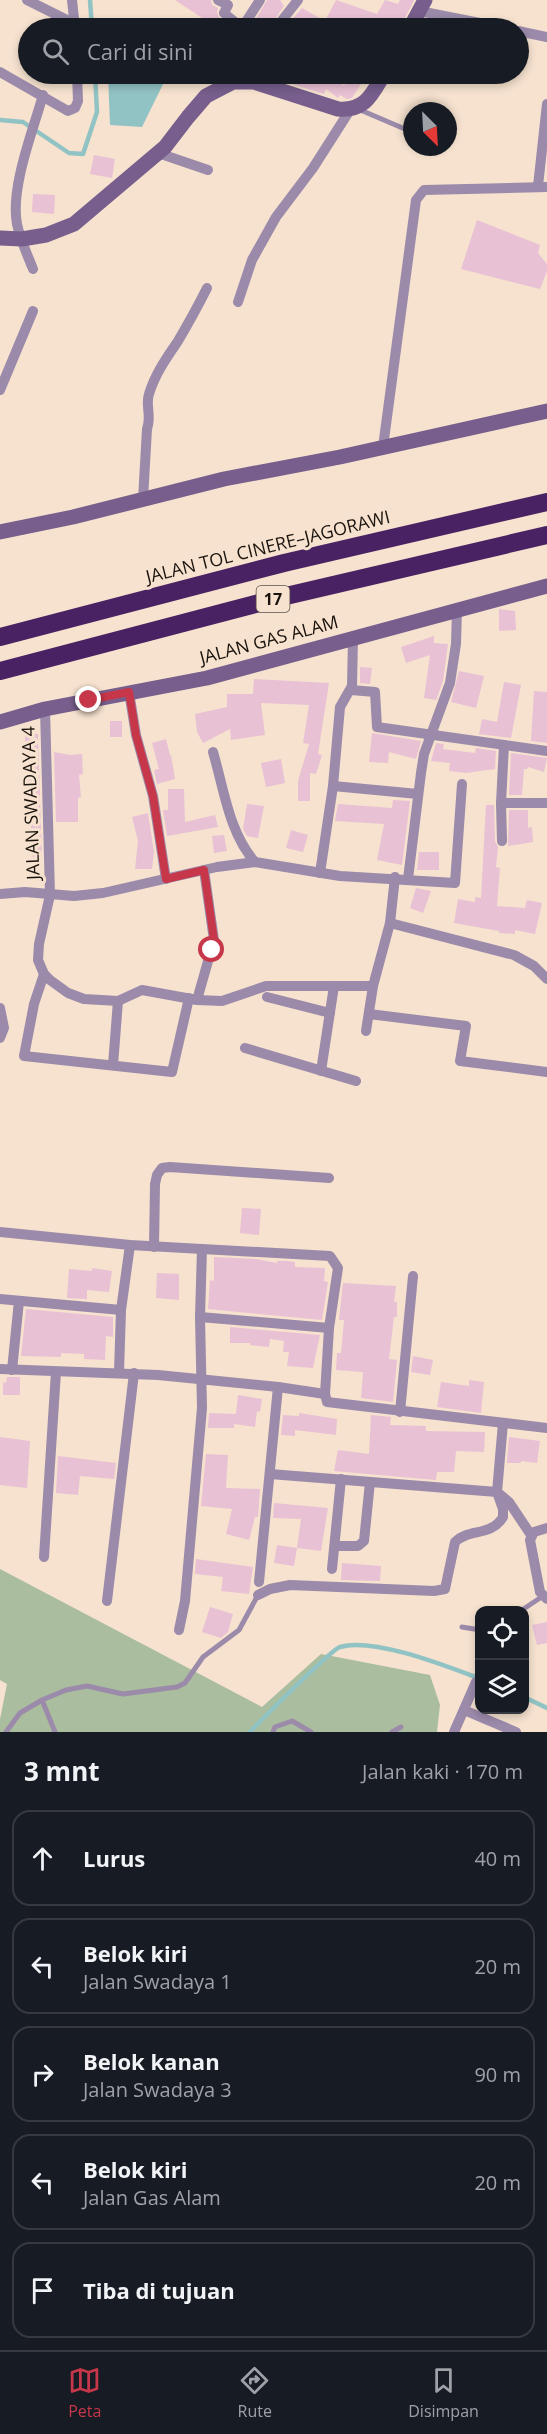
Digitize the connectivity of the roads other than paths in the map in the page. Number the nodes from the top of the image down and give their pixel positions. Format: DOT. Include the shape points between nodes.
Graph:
graph roads {
  1 [pos="27,0"];
  2 [pos="72,0"];
  3 [pos="218,0"];
  4 [pos="260,0"];
  5 [pos="298,0"];
  6 [pos="422,6"];
  7 [pos="60,18"];
  8 [pos="74,18"];
  9 [pos="230,18"];
  10 [pos="248,18"];
  11 [pos="284,18"];
  12 [pos="468,18"];
  13 [pos="529,33"];
  14 [pos="547,37"];
  15 [pos="0,72"];
  16 [pos="18,82"];
  17 [pos="22,84"];
  18 [pos="77,84"];
  19 [pos="226,84"];
  20 [pos="260,84"];
  21 [pos="378,84"];
  22 [pos="42,95"];
  23 [pos="547,104"];
  24 [pos="353,109"];
  25 [pos="403,128"];
  26 [pos="158,153"];
  27 [pos="208,170"];
  28 [pos="542,186"];
  29 [pos="0,238"];
  30 [pos="21,239"];
  31 [pos="33,269"];
  32 [pos="207,288"];
  33 [pos="238,302"];
  34 [pos="33,311"];
  35 [pos="0,390"];
  36 [pos="547,411"];
  37 [pos="383,447"];
  38 [pos="144,499"];
  39 [pos="547,502"];
  40 [pos="0,532"];
  41 [pos="547,535"];
  42 [pos="547,586"];
  43 [pos="457,609"];
  44 [pos="0,637"];
  45 [pos="353,638"];
  46 [pos="0,671"];
  47 [pos="351,690"];
  48 [pos="129,692"];
  49 [pos="45,709"];
  50 [pos="0,722"];
  51 [pos="430,736"];
  52 [pos="504,745"];
  53 [pos="547,751"];
  54 [pos="213,752"];
  55 [pos="462,784"];
  56 [pos="333,786"];
  57 [pos="418,794"];
  58 [pos="501,803"];
  59 [pos="547,803"];
  60 [pos="502,841"];
  61 [pos="255,862"];
  62 [pos="204,870"];
  63 [pos="320,873"];
  64 [pos="395,878"];
  65 [pos="166,879"];
  66 [pos="408,879"];
  67 [pos="0,894"];
  68 [pos="50,896"];
  69 [pos="390,923"];
  70 [pos="44,974"];
  71 [pos="547,980"];
  72 [pos="334,986"];
  73 [pos="373,986"];
  74 [pos="267,997"];
  75 [pos="193,999"];
  76 [pos="118,1001"];
  77 [pos="0,1008"];
  78 [pos="330,1013"];
  79 [pos="369,1014"];
  80 [pos="366,1031"];
  81 [pos="0,1038"];
  82 [pos="245,1048"];
  83 [pos="113,1065"];
  84 [pos="321,1071"];
  85 [pos="547,1072"];
  86 [pos="356,1081"];
  87 [pos="329,1178"];
  88 [pos="0,1232"];
  89 [pos="130,1245"];
  90 [pos="154,1246"];
  91 [pos="202,1249"];
  92 [pos="414,1276"];
  93 [pos="0,1299"];
  94 [pos="19,1301"];
  95 [pos="122,1310"];
  96 [pos="200,1317"];
  97 [pos="329,1328"];
  98 [pos="0,1369"];
  99 [pos="12,1370"];
  100 [pos="56,1372"];
  101 [pos="119,1372"];
  102 [pos="134,1373"];
  103 [pos="201,1380"];
  104 [pos="278,1386"];
  105 [pos="325,1394"];
  106 [pos="400,1412"];
  107 [pos="503,1423"];
  108 [pos="547,1428"];
  109 [pos="270,1474"];
  110 [pos="340,1479"];
  111 [pos="370,1482"];
  112 [pos="497,1492"];
  113 [pos="547,1528"];
  114 [pos="531,1536"];
  115 [pos="334,1546"];
  116 [pos="44,1557"];
  117 [pos="332,1569"];
  118 [pos="259,1582"];
  119 [pos="258,1595"];
  120 [pos="545,1598"];
  121 [pos="107,1601"];
  122 [pos="529,1607"];
  123 [pos="462,1627"];
  124 [pos="475,1629"];
  125 [pos="179,1630"];
  126 [pos="475,1684"];
  127 [pos="42,1700"];
  128 [pos="464,1710"];
  129 [pos="401,1727"];
  130 [pos="6,1732"];
  131 [pos="55,1732"];
  132 [pos="273,1732"];
  133 [pos="311,1732"];
  134 [pos="392,1732"];
  135 [pos="454,1732"];
  136 [pos="516,1732"];
  1 -- 7 [label="street"];
  2 -- 8 [label="street"];
  3 -- 9 [label="street" via="228,5 224,13"];
  4 -- 10 [label="street"];
  5 -- 11 [label="street"];
  6 -- 12 [label="street"];
  13 -- 14 [label="street"];
  15 -- 16 [label="street"];
  17 -- 22 [label="street"];
  18 -- 22 [label="street" via="78,101 73,110"];
  19 -- 26 [label="main road" via="206,96"];
  20 -- 24 [label="main road" via="322,104"];
  21 -- 24 [label="main road" via="371,96"];
  22 -- 30 [label="street" via="16,203"];
  23 -- 28 [label="street"];
  24 -- 25 [label="lane"];
  24 -- 33 [label="street" via="261,243"];
  26 -- 27 [label="street"];
  26 -- 30 [label="main road" via="74,224 46,236"];
  28 -- 37 [label="street" via="424,190 416,200"];
  29 -- 30 [label="main road"];
  30 -- 31 [label="street"];
  32 -- 38 [label="street" via="165,358 149,394 151,419 147,429"];
  34 -- 35 [label="street"];
  36 -- 37 [label="main road"];
  37 -- 38 [label="main road"];
  38 -- 40 [label="main road"];
  39 -- 44 [label="highway, JALAN TOL CINERE–JAGORAWI / 17" via="284,563"];
  41 -- 46 [label="highway, 17" via="286,596"];
  42 -- 43 [label="main road, JALAN GAS ALAM"];
  43 -- 45 [label="main road, JALAN GAS ALAM"];
  43 -- 51 [label="street" via="452,674"];
  45 -- 47 [label="street"];
  45 -- 48 [label="main road, JALAN GAS ALAM" via="207,678"];
  47 -- 51 [label="street" via="375,693 377,727"];
  47 -- 56 [label="street" via="340,707"];
  48 -- 49 [label="main road, JALAN GAS ALAM"];
  48 -- 65 [label="street" via="153,796"];
  49 -- 50 [label="main road, JALAN GAS ALAM"];
  49 -- 68 [label="street, JALAN SWADAYA 4"];
  51 -- 52 [label="street"];
  51 -- 57 [label="street"];
  52 -- 53 [label="street"];
  52 -- 58 [label="street"];
  54 -- 61 [label="street" via="240,843"];
  55 -- 66 [label="street" via="455,883"];
  56 -- 57 [label="street"];
  56 -- 63 [label="street"];
  57 -- 66 [label="street"];
  58 -- 59 [label="street"];
  58 -- 60 [label="street"];
  61 -- 62 [label="street"];
  61 -- 63 [label="street"];
  62 -- 65 [label="street"];
  62 -- 75 [label="street" via="214,940"];
  63 -- 64 [label="street"];
  64 -- 66 [label="street"];
  64 -- 69 [label="street"];
  65 -- 68 [label="street" via="103,892"];
  67 -- 68 [label="street"];
  68 -- 70 [label="street, JALAN SWADAYA 4" via="39,944 38,960"];
  69 -- 71 [label="street" via="514,955 534,966"];
  69 -- 73 [label="street"];
  70 -- 76 [label="street" via="68,993 84,999"];
  70 -- 83 [label="street" via="24,1056"];
  72 -- 73 [label="street"];
  72 -- 75 [label="street" via="266,986 222,1001"];
  72 -- 78 [label="street"];
  73 -- 79 [label="street"];
  74 -- 78 [label="street"];
  75 -- 76 [label="street" via="142,990"];
  75 -- 83 [label="street" via="172,1072"];
  76 -- 83 [label="street"];
  77 -- 81 [label="street" via="4,1028"];
  78 -- 84 [label="street"];
  79 -- 80 [label="street"];
  79 -- 85 [label="street" via="466,1026 460,1061"];
  82 -- 84 [label="street"];
  84 -- 86 [label="street"];
  87 -- 90 [label="street" via="162,1168 155,1184"];
  88 -- 89 [label="street"];
  89 -- 90 [label="street"];
  89 -- 95 [label="street"];
  90 -- 91 [label="street"];
  91 -- 96 [label="street"];
  91 -- 97 [label="street" via="330,1257 338,1268"];
  92 -- 106 [label="street"];
  93 -- 94 [label="street"];
  94 -- 95 [label="street"];
  94 -- 99 [label="street"];
  95 -- 101 [label="street"];
  96 -- 97 [label="street"];
  96 -- 103 [label="street"];
  97 -- 105 [label="street"];
  98 -- 99 [label="street"];
  99 -- 100 [label="street"];
  100 -- 101 [label="street"];
  100 -- 116 [label="street"];
  101 -- 102 [label="street"];
  102 -- 103 [label="street"];
  102 -- 121 [label="street"];
  103 -- 104 [label="street"];
  103 -- 125 [label="street" via="202,1408"];
  104 -- 105 [label="street"];
  104 -- 109 [label="street"];
  105 -- 106 [label="street" via="329,1404"];
  106 -- 107 [label="street"];
  107 -- 108 [label="street"];
  107 -- 112 [label="street"];
  109 -- 110 [label="street"];
  109 -- 118 [label="street"];
  110 -- 111 [label="street"];
  110 -- 115 [label="street"];
  111 -- 112 [label="street"];
  111 -- 115 [label="street" via="364,1542 358,1546"];
  112 -- 114 [label="street" via="509,1502"];
  112 -- 119 [label="street" via="503,1517 493,1529 465,1534 455,1542 443,1590 290,1585"];
  113 -- 114 [label="street"];
  114 -- 120 [label="street"];
  115 -- 117 [label="street"];
  119 -- 127 [label="lane" via="239,1630 203,1657 185,1683 177,1687 123,1694 87,1686"];
  120 -- 122 [label="lane"];
  123 -- 124 [label="lane"];
  126 -- 128 [label="street"];
  127 -- 130 [label="lane" via="20,1713"];
  127 -- 131 [label="lane"];
  128 -- 135 [label="street"];
  128 -- 136 [label="street"];
  129 -- 134 [label="lane"];
  132 -- 133 [label="lane" via="275,1727 292,1721"];
}
